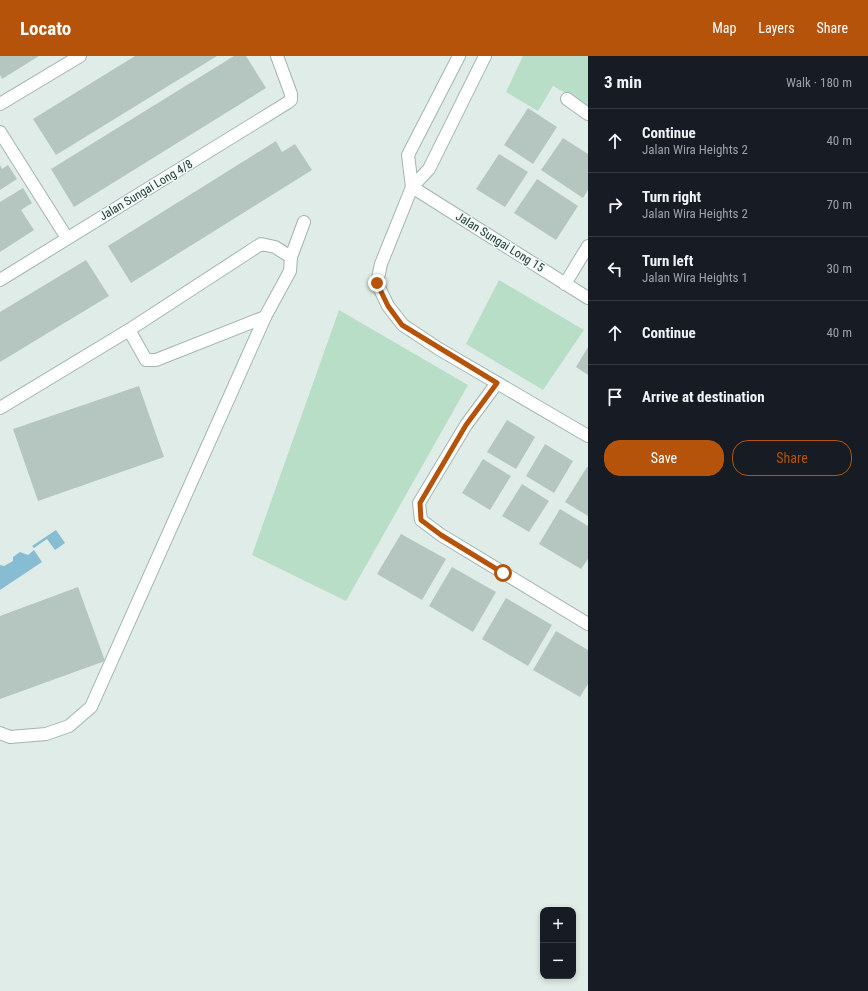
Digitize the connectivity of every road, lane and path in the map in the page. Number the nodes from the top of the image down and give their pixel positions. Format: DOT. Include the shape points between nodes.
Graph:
graph roads {
  1 [pos="80,56"];
  2 [pos="277,56"];
  3 [pos="459,56"];
  4 [pos="485,56"];
  5 [pos="567,99"];
  6 [pos="0,104"];
  7 [pos="588,114"];
  8 [pos="0,132"];
  9 [pos="412,187"];
  10 [pos="304,222"];
  11 [pos="67,238"];
  12 [pos="588,246"];
  13 [pos="291,257"];
  14 [pos="0,280"];
  15 [pos="565,284"];
  16 [pos="588,298"];
  17 [pos="265,317"];
  18 [pos="129,330"];
  19 [pos="497,383"];
  20 [pos="0,408"];
  21 [pos="588,436"];
  22 [pos="588,624"];
  23 [pos="0,733"];
  1 -- 6 [label="street"];
  2 -- 11 [label="street, Jalan Sungai Long 4/8" via="291,100"];
  3 -- 9 [label="street" via="408,155"];
  4 -- 9 [label="street" via="429,169"];
  5 -- 7 [label="street"];
  8 -- 11 [label="street"];
  9 -- 15 [label="street, Jalan Sungai Long 15"];
  9 -- 19 [label="street" via="381,264 377,283 388,306 402,325"];
  10 -- 13 [label="street"];
  11 -- 14 [label="street, Jalan Sungai Long 4/8"];
  12 -- 15 [label="street"];
  13 -- 17 [label="street" via="290,271"];
  13 -- 18 [label="street" via="274,247 261,244"];
  15 -- 16 [label="street, Jalan Sungai Long 15"];
  17 -- 18 [label="street" via="156,360 146,360"];
  17 -- 23 [label="street" via="91,707 69,726 46,734 10,737"];
  18 -- 20 [label="street"];
  19 -- 21 [label="street"];
  19 -- 22 [label="street" via="466,425 420,503 421,520 441,535"];
}
